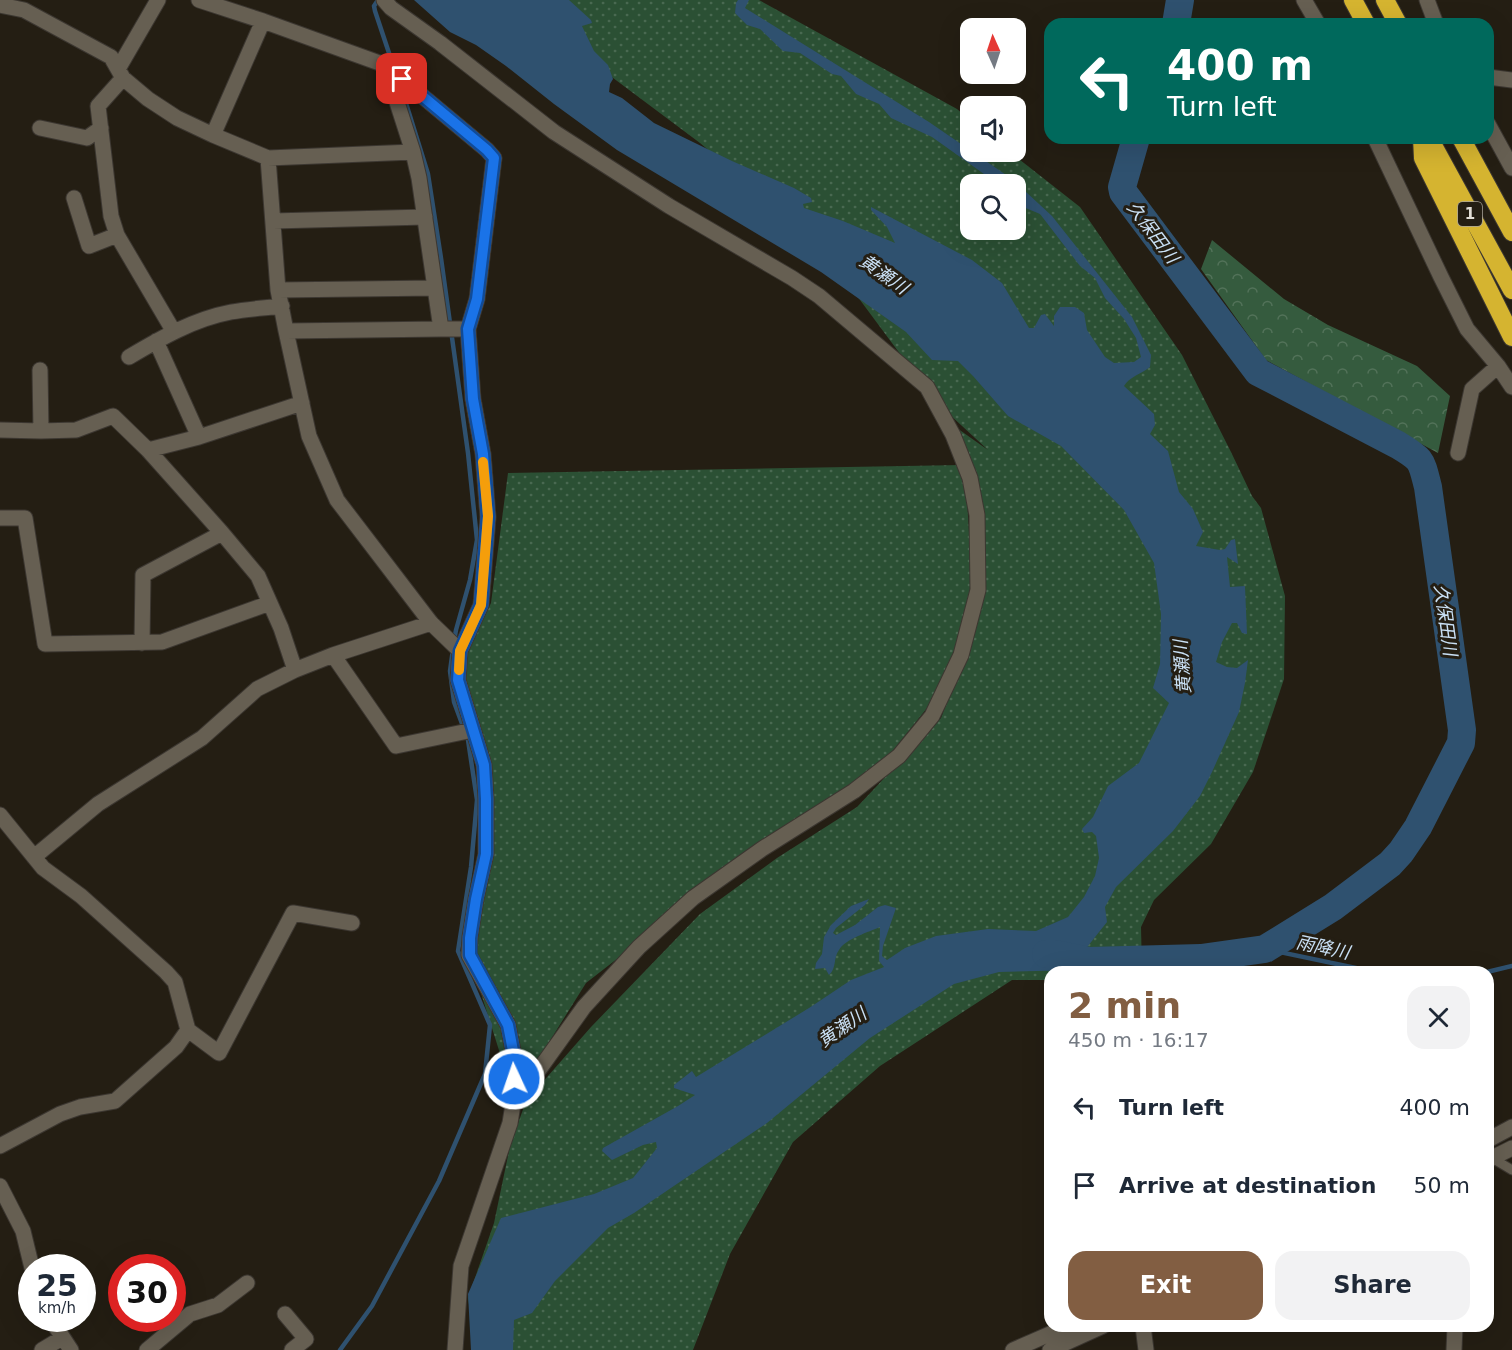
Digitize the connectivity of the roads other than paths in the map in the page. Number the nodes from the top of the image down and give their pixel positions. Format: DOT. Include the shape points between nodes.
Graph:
graph roads {
  1 [pos="158,0"];
  2 [pos="199,0"];
  3 [pos="384,0"];
  4 [pos="1304,0"];
  5 [pos="1353,0"];
  6 [pos="1385,0"];
  7 [pos="1427,0"];
  8 [pos="0,5"];
  9 [pos="1314,18"];
  10 [pos="1363,18"];
  11 [pos="1395,18"];
  12 [pos="1434,18"];
  13 [pos="263,21"];
  14 [pos="385,65"];
  15 [pos="120,74"];
  16 [pos="1494,78"];
  17 [pos="1512,80"];
  18 [pos="100,128"];
  19 [pos="40,129"];
  20 [pos="213,135"];
  21 [pos="1494,135"];
  22 [pos="1378,144"];
  23 [pos="1422,144"];
  24 [pos="1431,144"];
  25 [pos="1464,144"];
  26 [pos="413,152"];
  27 [pos="268,158"];
  28 [pos="1512,168"];
  29 [pos="74,198"];
  30 [pos="425,217"];
  31 [pos="273,221"];
  32 [pos="1512,231"];
  33 [pos="117,235"];
  34 [pos="435,288"];
  35 [pos="278,290"];
  36 [pos="1512,290"];
  37 [pos="282,306"];
  38 [pos="441,329"];
  39 [pos="464,329"];
  40 [pos="286,331"];
  41 [pos="174,332"];
  42 [pos="1512,337"];
  43 [pos="156,341"];
  44 [pos="129,357"];
  45 [pos="1498,366"];
  46 [pos="40,370"];
  47 [pos="1512,387"];
  48 [pos="302,403"];
  49 [pos="0,430"];
  50 [pos="41,431"];
  51 [pos="199,437"];
  52 [pos="148,450"];
  53 [pos="1458,453"];
  54 [pos="0,519"];
  55 [pos="222,532"];
  56 [pos="270,603"];
  57 [pos="431,623"];
  58 [pos="142,644"];
  59 [pos="460,651"];
  60 [pos="333,655"];
  61 [pos="295,670"];
  62 [pos="473,730"];
  63 [pos="0,815"];
  64 [pos="34,857"];
  65 [pos="352,923"];
  66 [pos="188,1030"];
  67 [pos="513,1106"];
  68 [pos="1512,1127"];
  69 [pos="1494,1137"];
  70 [pos="0,1146"];
  71 [pos="1512,1148"];
  72 [pos="1494,1157"];
  73 [pos="1494,1161"];
  74 [pos="1512,1170"];
  75 [pos="0,1186"];
  76 [pos="29,1254"];
  77 [pos="247,1283"];
  78 [pos="285,1314"];
  79 [pos="1054,1332"];
  80 [pos="1090,1332"];
  81 [pos="1144,1332"];
  82 [pos="1455,1332"];
  83 [pos="66,1344"];
  84 [pos="310,1345"];
  85 [pos="42,1350"];
  86 [pos="147,1350"];
  87 [pos="292,1350"];
  88 [pos="455,1350"];
  89 [pos="1013,1350"];
  90 [pos="1050,1350"];
  91 [pos="1146,1350"];
  92 [pos="1454,1350"];
  1 -- 15 [label="street"];
  2 -- 13 [label="street"];
  3 -- 67 [label="street" via="554,132 819,296 927,387 968,471 977,514 978,590 961,655 932,716 899,756 854,791 693,898 639,948 584,1007"];
  4 -- 9 [label="street"];
  5 -- 10 [label="highway"];
  6 -- 11 [label="highway"];
  7 -- 12 [label="street"];
  8 -- 15 [label="street" via="24,10 111,57"];
  13 -- 14 [label="street"];
  13 -- 20 [label="street"];
  14 -- 26 [label="street"];
  14 -- 39 [label="street" via="494,158 477,299"];
  15 -- 18 [label="street" via="98,106"];
  15 -- 20 [label="street" via="148,99"];
  16 -- 17 [label="street"];
  18 -- 19 [label="street" via="87,138"];
  18 -- 33 [label="street"];
  20 -- 27 [label="street"];
  21 -- 28 [label="street"];
  22 -- 45 [label="street" via="1467,329"];
  23 -- 42 [label="highway" via="1423,158"];
  24 -- 36 [label="highway, 1"];
  25 -- 32 [label="highway, 1"];
  26 -- 27 [label="street"];
  26 -- 30 [label="street"];
  27 -- 31 [label="street"];
  29 -- 33 [label="street" via="89,246"];
  30 -- 31 [label="street"];
  30 -- 34 [label="street"];
  31 -- 35 [label="street"];
  33 -- 41 [label="street"];
  34 -- 35 [label="street"];
  34 -- 38 [label="street"];
  35 -- 37 [label="street"];
  37 -- 40 [label="street"];
  37 -- 41 [label="street" via="230,312"];
  38 -- 39 [label="street"];
  38 -- 40 [label="street"];
  39 -- 59 [label="street" via="488,516 481,605"];
  40 -- 48 [label="street"];
  41 -- 43 [label="street"];
  43 -- 44 [label="street"];
  43 -- 51 [label="street"];
  45 -- 47 [label="street"];
  45 -- 53 [label="street" via="1472,388"];
  46 -- 50 [label="street"];
  48 -- 51 [label="street"];
  48 -- 57 [label="street" via="309,436 338,500"];
  49 -- 50 [label="street"];
  50 -- 52 [label="street" via="76,430 113,416"];
  51 -- 52 [label="street"];
  52 -- 55 [label="street"];
  54 -- 58 [label="street" via="25,518 45,644"];
  55 -- 56 [label="street" via="258,576"];
  55 -- 58 [label="street" via="143,575"];
  56 -- 58 [label="street" via="162,642"];
  56 -- 61 [label="street"];
  57 -- 59 [label="street"];
  57 -- 60 [label="street"];
  59 -- 62 [label="street" via="458,680"];
  60 -- 61 [label="street"];
  60 -- 62 [label="street" via="396,746"];
  61 -- 64 [label="street" via="257,689 202,738 98,804"];
  62 -- 67 [label="street" via="484,765 486,854 470,955 508,1025 515,1061"];
  63 -- 64 [label="street"];
  64 -- 66 [label="street" via="175,982"];
  65 -- 66 [label="street" via="293,913 219,1053"];
  66 -- 70 [label="street" via="176,1047 115,1101 60,1114"];
  67 -- 88 [label="street" via="461,1266"];
  68 -- 69 [label="street"];
  71 -- 72 [label="street"];
  73 -- 74 [label="lane"];
  75 -- 76 [label="street" via="23,1231"];
  77 -- 86 [label="street" via="218,1305 190,1314"];
  78 -- 84 [label="street"];
  79 -- 89 [label="street"];
  80 -- 90 [label="street"];
  81 -- 91 [label="street"];
  82 -- 92 [label="street"];
  83 -- 85 [label="street"];
  84 -- 87 [label="street"];
}
